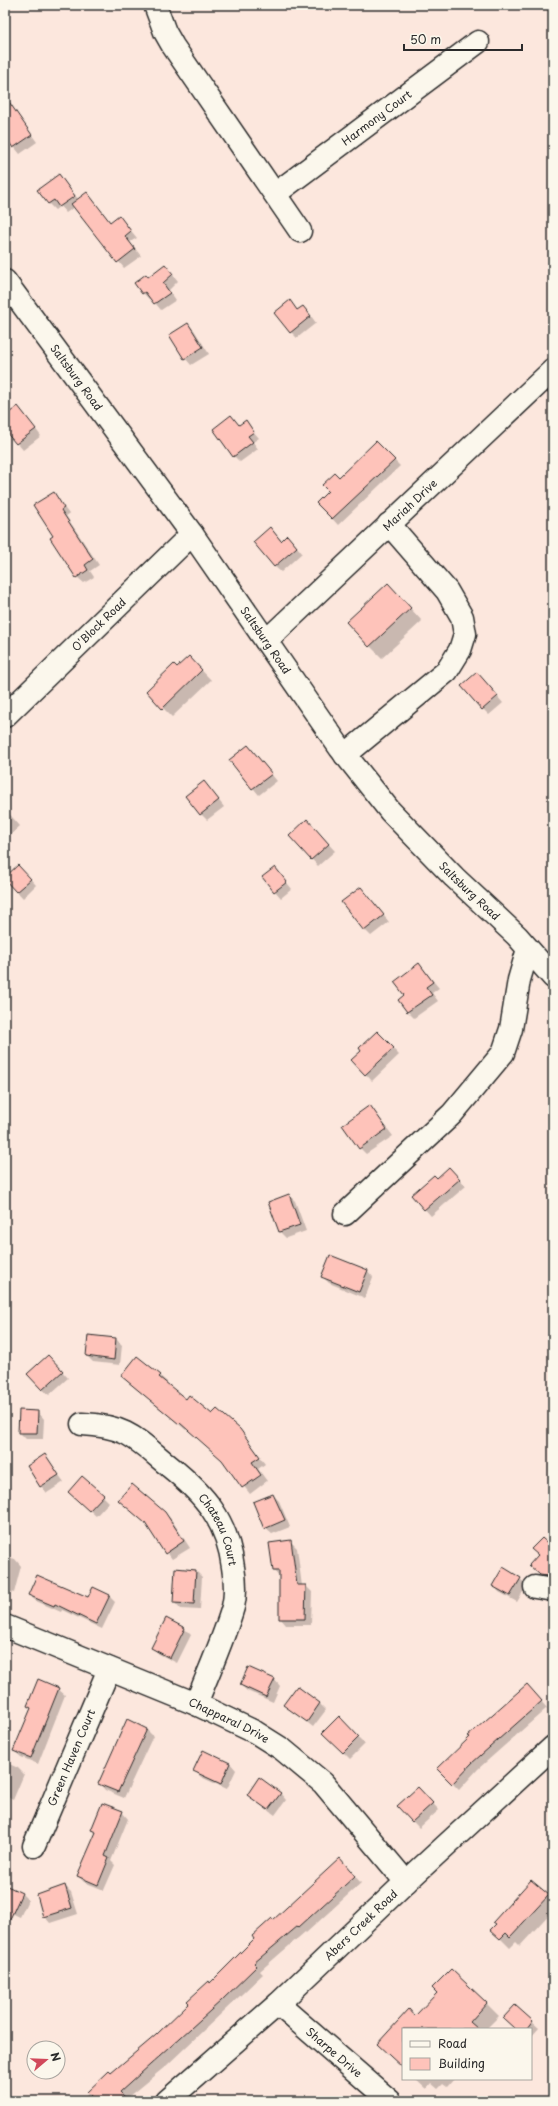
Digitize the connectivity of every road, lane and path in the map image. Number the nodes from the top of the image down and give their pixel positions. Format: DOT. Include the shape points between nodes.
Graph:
graph roads {
  1 [pos="156,5"];
  2 [pos="478,42"];
  3 [pos="274,194"];
  4 [pos="300,231"];
  5 [pos="5,281"];
  6 [pos="553,370"];
  7 [pos="389,524"];
  8 [pos="192,534"];
  9 [pos="266,640"];
  10 [pos="5,716"];
  11 [pos="345,755"];
  12 [pos="528,949"];
  13 [pos="553,977"];
  14 [pos="345,1214"];
  15 [pos="82,1424"];
  16 [pos="5,1626"];
  17 [pos="108,1669"];
  18 [pos="196,1704"];
  19 [pos="553,1747"];
  20 [pos="34,1846"];
  21 [pos="406,1882"];
  22 [pos="278,2004"];
  23 [pos="167,2101"];
  24 [pos="390,2101"];
  1 -- 3 [label="street" via="173,46"];
  2 -- 3 [label="street, Harmony Court"];
  3 -- 4 [label="street"];
  5 -- 8 [label="street, Saltsburg Road"];
  6 -- 7 [label="street, Mariah Drive"];
  7 -- 9 [label="street, Mariah Drive"];
  7 -- 11 [label="street" via="447,590 462,617 465,634 460,650 447,671"];
  8 -- 9 [label="street, Saltsburg Road"];
  8 -- 10 [label="street, O'Block Road"];
  9 -- 11 [label="street, Saltsburg Road"];
  11 -- 12 [label="street, Saltsburg Road" via="390,811"];
  12 -- 13 [label="street, Saltsburg Road"];
  12 -- 14 [label="street" via="519,980 511,1029 503,1053 452,1114"];
  15 -- 18 [label="street, Chateau Court" via="118,1428 134,1437 192,1484 205,1498 223,1526 231,1550 233,1606"];
  16 -- 17 [label="street, Chapparal Drive"];
  17 -- 18 [label="street, Chapparal Drive"];
  17 -- 20 [label="street, Green Haven Court"];
  18 -- 21 [label="street, Chapparal Drive" via="255,1732 301,1764 323,1783"];
  19 -- 21 [label="street, Abers Creek Road"];
  21 -- 22 [label="street, Abers Creek Road"];
  22 -- 23 [label="street, Abers Creek Road"];
  22 -- 24 [label="street, Sharpe Drive"];
}
